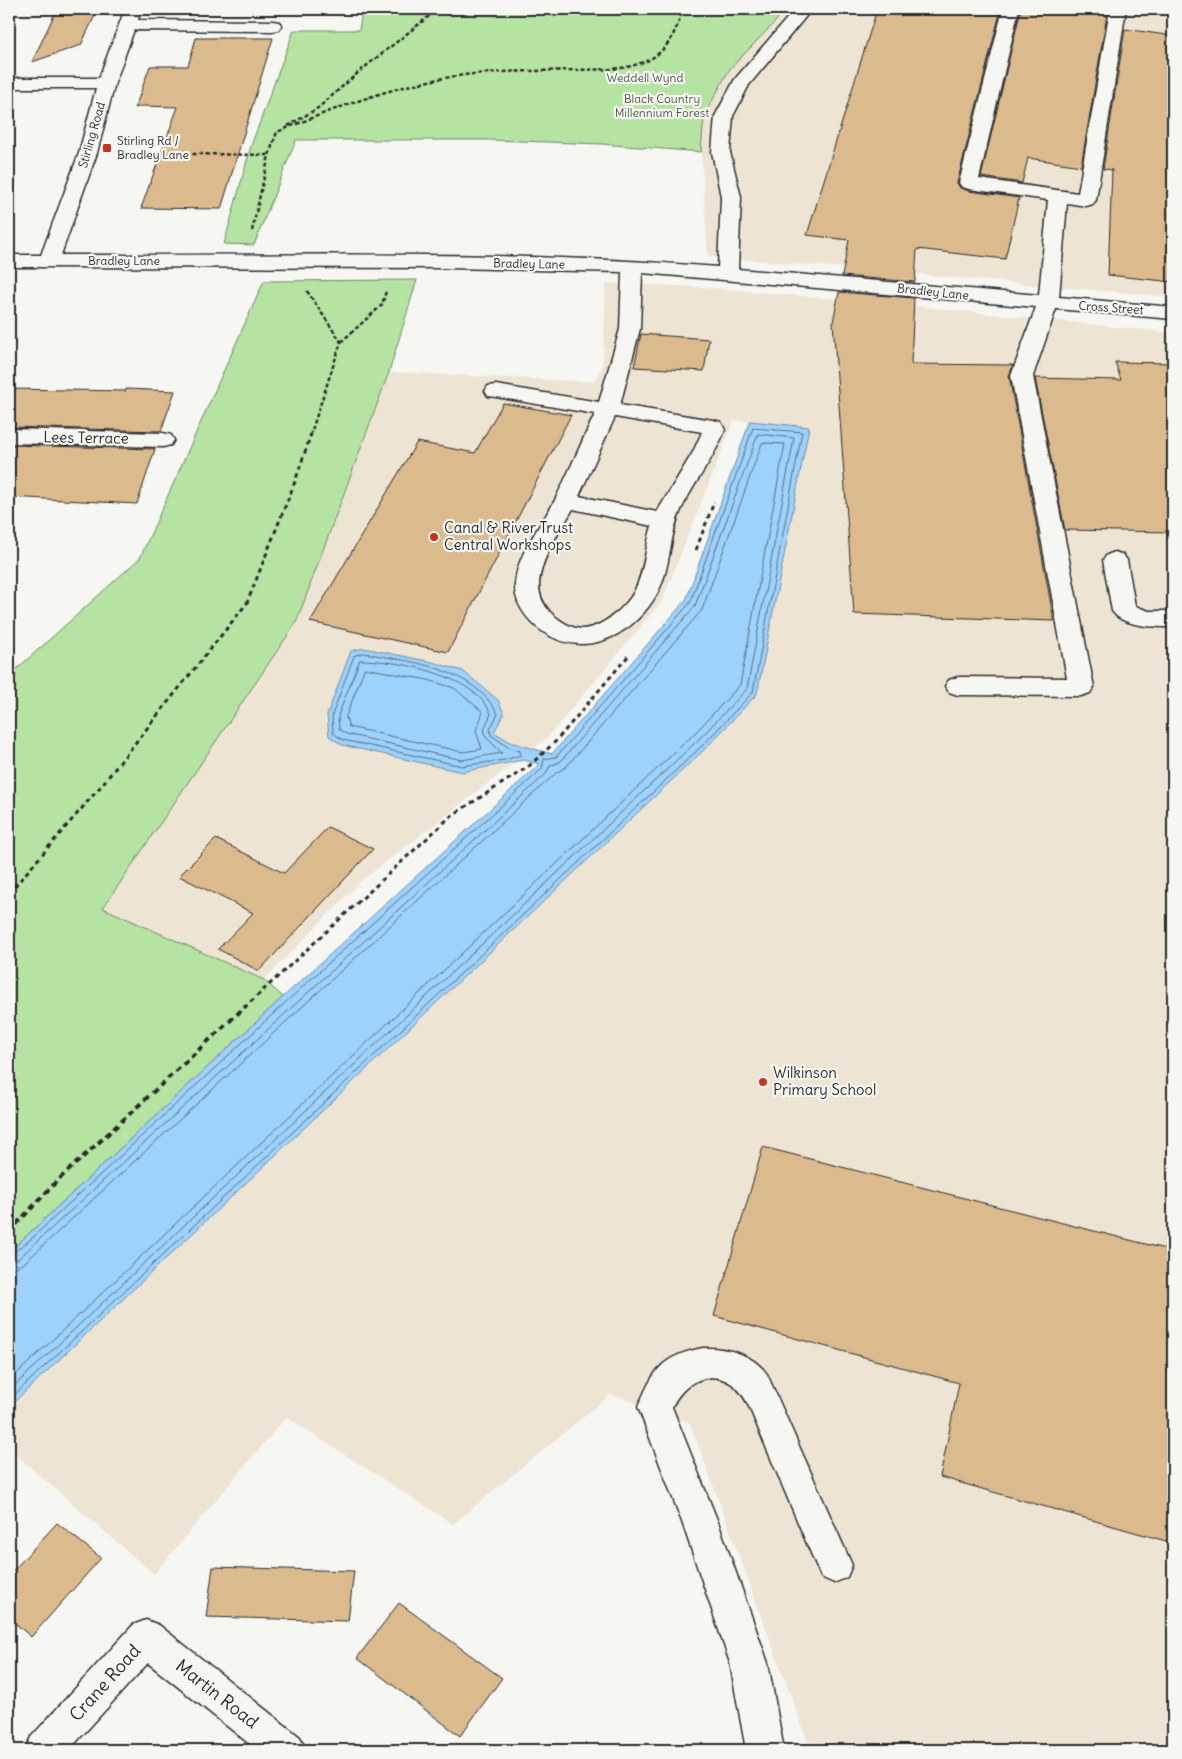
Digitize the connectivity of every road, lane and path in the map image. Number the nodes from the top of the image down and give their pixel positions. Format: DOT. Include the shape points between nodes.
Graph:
graph roads {
  1 [pos="438,9"];
  2 [pos="683,9"];
  3 [pos="804,9"];
  4 [pos="1011,9"];
  5 [pos="1118,9"];
  6 [pos="130,17"];
  7 [pos="274,26"];
  8 [pos="9,83"];
  9 [pos="106,83"];
  10 [pos="277,132"];
  11 [pos="88,153"];
  12 [pos="269,155"];
  13 [pos="1058,196"];
  14 [pos="245,260"];
  15 [pos="9,261"];
  16 [pos="50,261"];
  17 [pos="287,262"];
  18 [pos="394,262"];
  19 [pos="632,266"];
  20 [pos="728,274"];
  21 [pos="1048,303"];
  22 [pos="1173,313"];
  23 [pos="341,342"];
  24 [pos="496,392"];
  25 [pos="608,409"];
  26 [pos="9,436"];
  27 [pos="163,440"];
  28 [pos="566,500"];
  29 [pos="664,521"];
  30 [pos="1115,560"];
  31 [pos="1173,619"];
  32 [pos="958,686"];
  33 [pos="556,741"];
  34 [pos="9,893"];
  35 [pos="9,1232"];
  36 [pos="834,1564"];
  37 [pos="146,1638"];
  38 [pos="44,1750"];
  39 [pos="287,1750"];
  40 [pos="765,1750"];
  1 -- 10 [label="path" via="318,108"];
  2 -- 10 [label="path" via="665,50 640,64 442,78 374,93"];
  3 -- 20 [label="street" via="741,82 724,116 721,152 731,196"];
  4 -- 13 [label="street" via="969,183"];
  5 -- 13 [label="street" via="1086,200"];
  6 -- 7 [label="street"];
  6 -- 9 [label="street, Stirling Road"];
  8 -- 9 [label="street"];
  9 -- 11 [label="street, Stirling Road"];
  10 -- 12 [label="path"];
  11 -- 12 [label="path"];
  11 -- 16 [label="street, Stirling Road"];
  12 -- 14 [label="path"];
  13 -- 21 [label="street"];
  14 -- 16 [label="street, Bradley Lane"];
  14 -- 17 [label="street, Bradley Lane"];
  15 -- 16 [label="street, Bradley Lane"];
  17 -- 18 [label="street, Bradley Lane"];
  17 -- 23 [label="path"];
  18 -- 19 [label="street, Bradley Lane"];
  18 -- 23 [label="path" via="382,305"];
  19 -- 20 [label="street, Bradley Lane"];
  19 -- 25 [label="street" via="630,329"];
  20 -- 21 [label="street, Bradley Lane"];
  21 -- 22 [label="street, Cross Street"];
  21 -- 32 [label="street" via="1022,376 1081,687"];
  23 -- 34 [label="path" via="296,479 247,603 101,786"];
  24 -- 25 [label="street"];
  25 -- 28 [label="street"];
  25 -- 29 [label="street" via="713,427 712,435"];
  26 -- 27 [label="street, Lees Terrace"];
  28 -- 29 [label="street"];
  28 -- 29 [label="street" via="530,570 527,586 529,601 540,615 565,633 582,637 613,626 631,612 650,584"];
  30 -- 31 [label="street" via="1124,611 1146,619"];
  33 -- 35 [label="path" via="528,767 451,816 56,1182"];
  36 -- 40 [label="street" via="754,1384 742,1371 714,1362 686,1367 668,1381 655,1407 700,1522 749,1663"];
  37 -- 38 [label="street, Crane Road"];
  37 -- 39 [label="street, Martin Road"];
}
